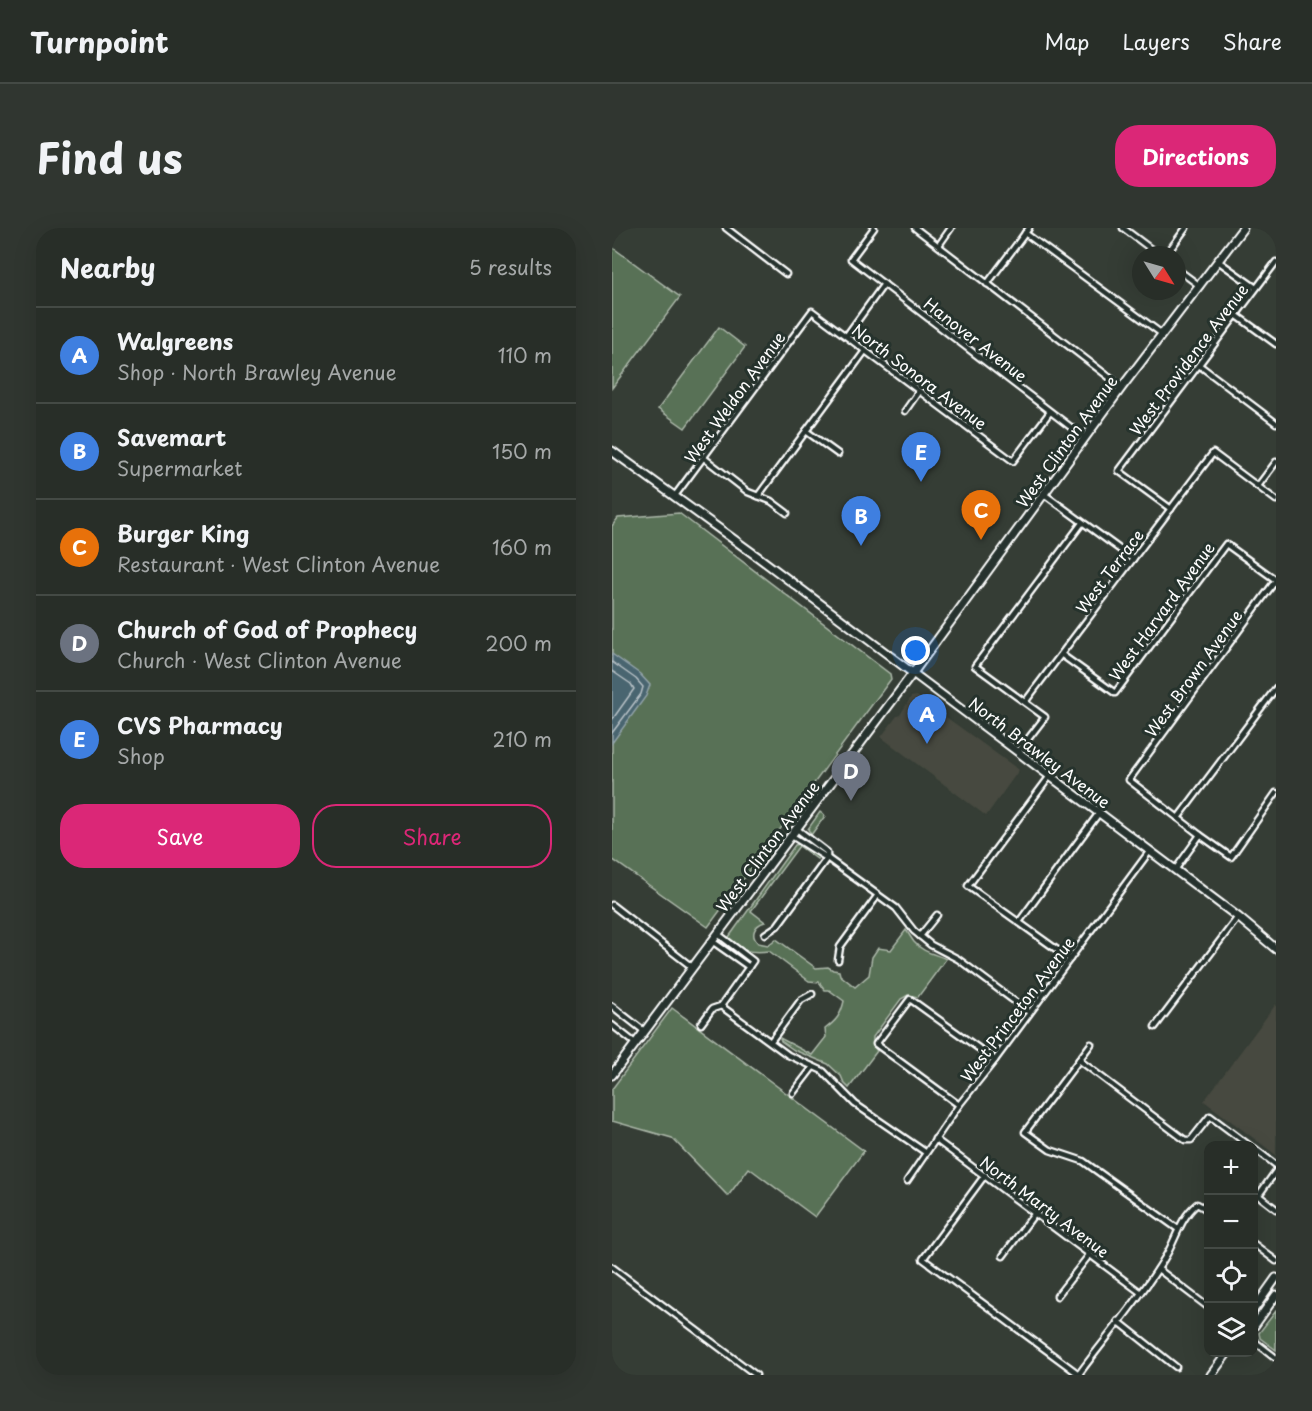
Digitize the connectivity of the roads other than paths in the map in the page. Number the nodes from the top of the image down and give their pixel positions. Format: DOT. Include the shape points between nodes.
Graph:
graph roads {
  1 [pos="726,228"];
  2 [pos="874,228"];
  3 [pos="915,228"];
  4 [pos="951,228"];
  5 [pos="1029,228"];
  6 [pos="1123,228"];
  7 [pos="1186,228"];
  8 [pos="1243,228"];
  9 [pos="1025,233"];
  10 [pos="939,245"];
  11 [pos="1147,246"];
  12 [pos="1173,246"];
  13 [pos="1218,261"];
  14 [pos="1275,265"];
  15 [pos="786,274"];
  16 [pos="1186,276"];
  17 [pos="884,284"];
  18 [pos="987,284"];
  19 [pos="1200,286"];
  20 [pos="1256,288"];
  21 [pos="812,311"];
  22 [pos="1236,315"];
  23 [pos="1162,334"];
  24 [pos="847,335"];
  25 [pos="1276,344"];
  26 [pos="865,351"];
  27 [pos="1198,365"];
  28 [pos="1122,387"];
  29 [pos="919,391"];
  30 [pos="905,411"];
  31 [pos="1050,412"];
  32 [pos="1276,423"];
  33 [pos="806,431"];
  34 [pos="1085,438"];
  35 [pos="612,451"];
  36 [pos="838,454"];
  37 [pos="704,459"];
  38 [pos="1276,462"];
  39 [pos="1258,486"];
  40 [pos="1044,494"];
  41 [pos="758,496"];
  42 [pos="674,497"];
  43 [pos="1276,500"];
  44 [pos="1171,509"];
  45 [pos="787,513"];
  46 [pos="1082,523"];
  47 [pos="1133,559"];
  48 [pos="1276,580"];
  49 [pos="1062,654"];
  50 [pos="913,673"];
  51 [pos="1276,688"];
  52 [pos="1025,702"];
  53 [pos="1018,752"];
  54 [pos="1050,776"];
  55 [pos="1276,793"];
  56 [pos="1099,813"];
  57 [pos="1178,818"];
  58 [pos="797,829"];
  59 [pos="1200,835"];
  60 [pos="792,836"];
  61 [pos="1149,852"];
  62 [pos="827,858"];
  63 [pos="1175,871"];
  64 [pos="878,895"];
  65 [pos="612,906"];
  66 [pos="938,915"];
  67 [pos="1238,917"];
  68 [pos="1019,922"];
  69 [pos="718,934"];
  70 [pos="765,934"];
  71 [pos="920,936"];
  72 [pos="712,941"];
  73 [pos="1276,949"];
  74 [pos="1070,959"];
  75 [pos="838,960"];
  76 [pos="692,967"];
  77 [pos="749,968"];
  78 [pos="812,994"];
  79 [pos="612,1006"];
  80 [pos="721,1006"];
  81 [pos="1029,1012"];
  82 [pos="701,1024"];
  83 [pos="612,1025"];
  84 [pos="1155,1028"];
  85 [pos="644,1031"];
  86 [pos="771,1041"];
  87 [pos="636,1043"];
  88 [pos="1090,1044"];
  89 [pos="995,1060"];
  90 [pos="1078,1060"];
  91 [pos="813,1067"];
  92 [pos="612,1075"];
  93 [pos="793,1093"];
  94 [pos="959,1105"];
  95 [pos="935,1139"];
  96 [pos="1244,1141"];
  97 [pos="925,1152"];
  98 [pos="1258,1152"];
  99 [pos="1276,1165"];
  100 [pos="1276,1171"];
  101 [pos="985,1175"];
  102 [pos="907,1181"];
  103 [pos="1258,1192"];
  104 [pos="1257,1195"];
  105 [pos="1204,1208"];
  106 [pos="1276,1209"];
  107 [pos="1035,1213"];
  108 [pos="1178,1229"];
  109 [pos="1258,1247"];
  110 [pos="1090,1254"];
  111 [pos="1003,1257"];
  112 [pos="1276,1261"];
  113 [pos="612,1267"];
  114 [pos="1158,1269"];
  115 [pos="1276,1278"];
  116 [pos="1140,1292"];
  117 [pos="1276,1295"];
  118 [pos="1058,1296"];
  119 [pos="1204,1303"];
  120 [pos="1258,1303"];
  121 [pos="1258,1320"];
  122 [pos="1118,1322"];
  123 [pos="1258,1344"];
  124 [pos="1225,1357"];
  125 [pos="1276,1358"];
  126 [pos="1176,1367"];
  127 [pos="756,1375"];
  128 [pos="1079,1375"];
  129 [pos="1211,1375"];
  1 -- 15 [label="street"];
  2 -- 17 [label="street, Hanover Avenue" via="851,259"];
  3 -- 10 [label="street"];
  4 -- 10 [label="street"];
  5 -- 9 [label="street"];
  6 -- 11 [label="street"];
  7 -- 12 [label="street"];
  8 -- 13 [label="main road, West Clinton Avenue"];
  9 -- 18 [label="street"];
  9 -- 23 [label="street"];
  10 -- 18 [label="street"];
  13 -- 19 [label="main road, West Clinton Avenue"];
  13 -- 20 [label="street"];
  14 -- 20 [label="street, West Providence Avenue"];
  16 -- 19 [label="street"];
  17 -- 24 [label="street"];
  17 -- 31 [label="street, Hanover Avenue"];
  18 -- 28 [label="street"];
  19 -- 23 [label="main road, West Clinton Avenue"];
  20 -- 22 [label="street, West Providence Avenue"];
  21 -- 24 [label="street, North Sonora Avenue"];
  21 -- 37 [label="street, West Weldon Avenue"];
  22 -- 25 [label="street"];
  22 -- 27 [label="street, West Providence Avenue"];
  23 -- 28 [label="main road, West Clinton Avenue"];
  24 -- 26 [label="street, North Sonora Avenue"];
  26 -- 29 [label="street, North Sonora Avenue"];
  26 -- 33 [label="street"];
  27 -- 32 [label="street"];
  27 -- 44 [label="street, West Providence Avenue" via="1119,471"];
  28 -- 34 [label="main road, West Clinton Avenue"];
  29 -- 30 [label="street"];
  29 -- 31 [label="street, North Sonora Avenue" via="1013,461"];
  31 -- 34 [label="street, Hanover Avenue"];
  33 -- 36 [label="street"];
  33 -- 41 [label="street"];
  34 -- 40 [label="main road, West Clinton Avenue"];
  35 -- 42 [label="main road, North Brawley Avenue"];
  37 -- 41 [label="street"];
  37 -- 42 [label="street, West Weldon Avenue"];
  38 -- 39 [label="street"];
  39 -- 43 [label="street"];
  39 -- 44 [label="street, West Terrace" via="1213,453"];
  40 -- 46 [label="street"];
  40 -- 50 [label="main road, West Clinton Avenue"];
  41 -- 45 [label="street"];
  42 -- 50 [label="main road, North Brawley Avenue"];
  44 -- 47 [label="street, West Terrace"];
  46 -- 47 [label="street"];
  46 -- 52 [label="street" via="975,666"];
  47 -- 49 [label="street, West Terrace"];
  48 -- 49 [label="street, West Harvard Avenue" via="1226,544 1115,693"];
  48 -- 57 [label="street, West Brown Avenue" via="1129,780"];
  49 -- 52 [label="street, West Terrace"];
  50 -- 53 [label="main road, North Brawley Avenue"];
  50 -- 58 [label="main road, West Clinton Avenue"];
  51 -- 57 [label="street"];
  52 -- 53 [label="street" via="1045,717"];
  53 -- 54 [label="main road, North Brawley Avenue"];
  54 -- 56 [label="main road, North Brawley Avenue"];
  54 -- 68 [label="street" via="968,886"];
  55 -- 59 [label="street" via="1231,856"];
  56 -- 61 [label="main road, North Brawley Avenue"];
  56 -- 68 [label="street"];
  57 -- 59 [label="street"];
  58 -- 60 [label="main road, West Clinton Avenue"];
  58 -- 62 [label="street" via="827,852"];
  59 -- 63 [label="street"];
  60 -- 62 [label="street"];
  60 -- 69 [label="main road, West Clinton Avenue"];
  61 -- 63 [label="main road, North Brawley Avenue"];
  61 -- 74 [label="street, West Princeton Avenue"];
  62 -- 64 [label="street"];
  62 -- 70 [label="street" via="777,926"];
  63 -- 67 [label="main road, North Brawley Avenue"];
  64 -- 71 [label="street" via="896,908"];
  64 -- 75 [label="street" via="840,947"];
  65 -- 76 [label="street"];
  66 -- 71 [label="street"];
  67 -- 73 [label="main road, North Brawley Avenue"];
  67 -- 84 [label="street"];
  68 -- 74 [label="street"];
  69 -- 72 [label="main road, West Clinton Avenue"];
  69 -- 77 [label="street" via="753,961"];
  71 -- 81 [label="street"];
  72 -- 76 [label="main road, West Clinton Avenue"];
  72 -- 77 [label="street"];
  74 -- 81 [label="street, West Princeton Avenue"];
  76 -- 85 [label="main road, West Clinton Avenue"];
  77 -- 80 [label="street"];
  78 -- 86 [label="street" via="801,1000"];
  79 -- 85 [label="street"];
  80 -- 82 [label="street" via="712,1009"];
  80 -- 86 [label="street"];
  81 -- 89 [label="street, West Princeton Avenue"];
  83 -- 87 [label="street"];
  85 -- 87 [label="main road, West Clinton Avenue"];
  86 -- 91 [label="street"];
  87 -- 92 [label="main road, West Clinton Avenue"];
  88 -- 90 [label="street"];
  89 -- 94 [label="street, West Princeton Avenue"];
  89 -- 94 [label="street" via="910,999 876,1044"];
  90 -- 96 [label="street" via="1185,1140 1191,1140 1210,1116"];
  90 -- 108 [label="street" via="1025,1132 1050,1150 1083,1161"];
  91 -- 93 [label="street"];
  91 -- 97 [label="street" via="823,1071 855,1104"];
  94 -- 95 [label="street, West Princeton Avenue"];
  95 -- 97 [label="street, West Princeton Avenue"];
  95 -- 101 [label="street, North Marty Avenue"];
  97 -- 102 [label="street, West Princeton Avenue"];
  98 -- 99 [label="street"];
  100 -- 103 [label="street"];
  101 -- 107 [label="street, North Marty Avenue"];
  101 -- 128 [label="street" via="923,1259"];
  104 -- 106 [label="street"];
  105 -- 108 [label="street" via="1197,1204"];
  107 -- 110 [label="street, North Marty Avenue"];
  107 -- 111 [label="street"];
  108 -- 114 [label="street"];
  109 -- 112 [label="street"];
  110 -- 116 [label="street, North Marty Avenue"];
  110 -- 118 [label="street"];
  113 -- 127 [label="street"];
  114 -- 116 [label="street"];
  114 -- 119 [label="street"];
  115 -- 120 [label="main road"];
  116 -- 122 [label="street"];
  117 -- 121 [label="main road"];
  122 -- 126 [label="street"];
  122 -- 128 [label="street"];
  123 -- 125 [label="street"];
  124 -- 129 [label="main road"];
}
